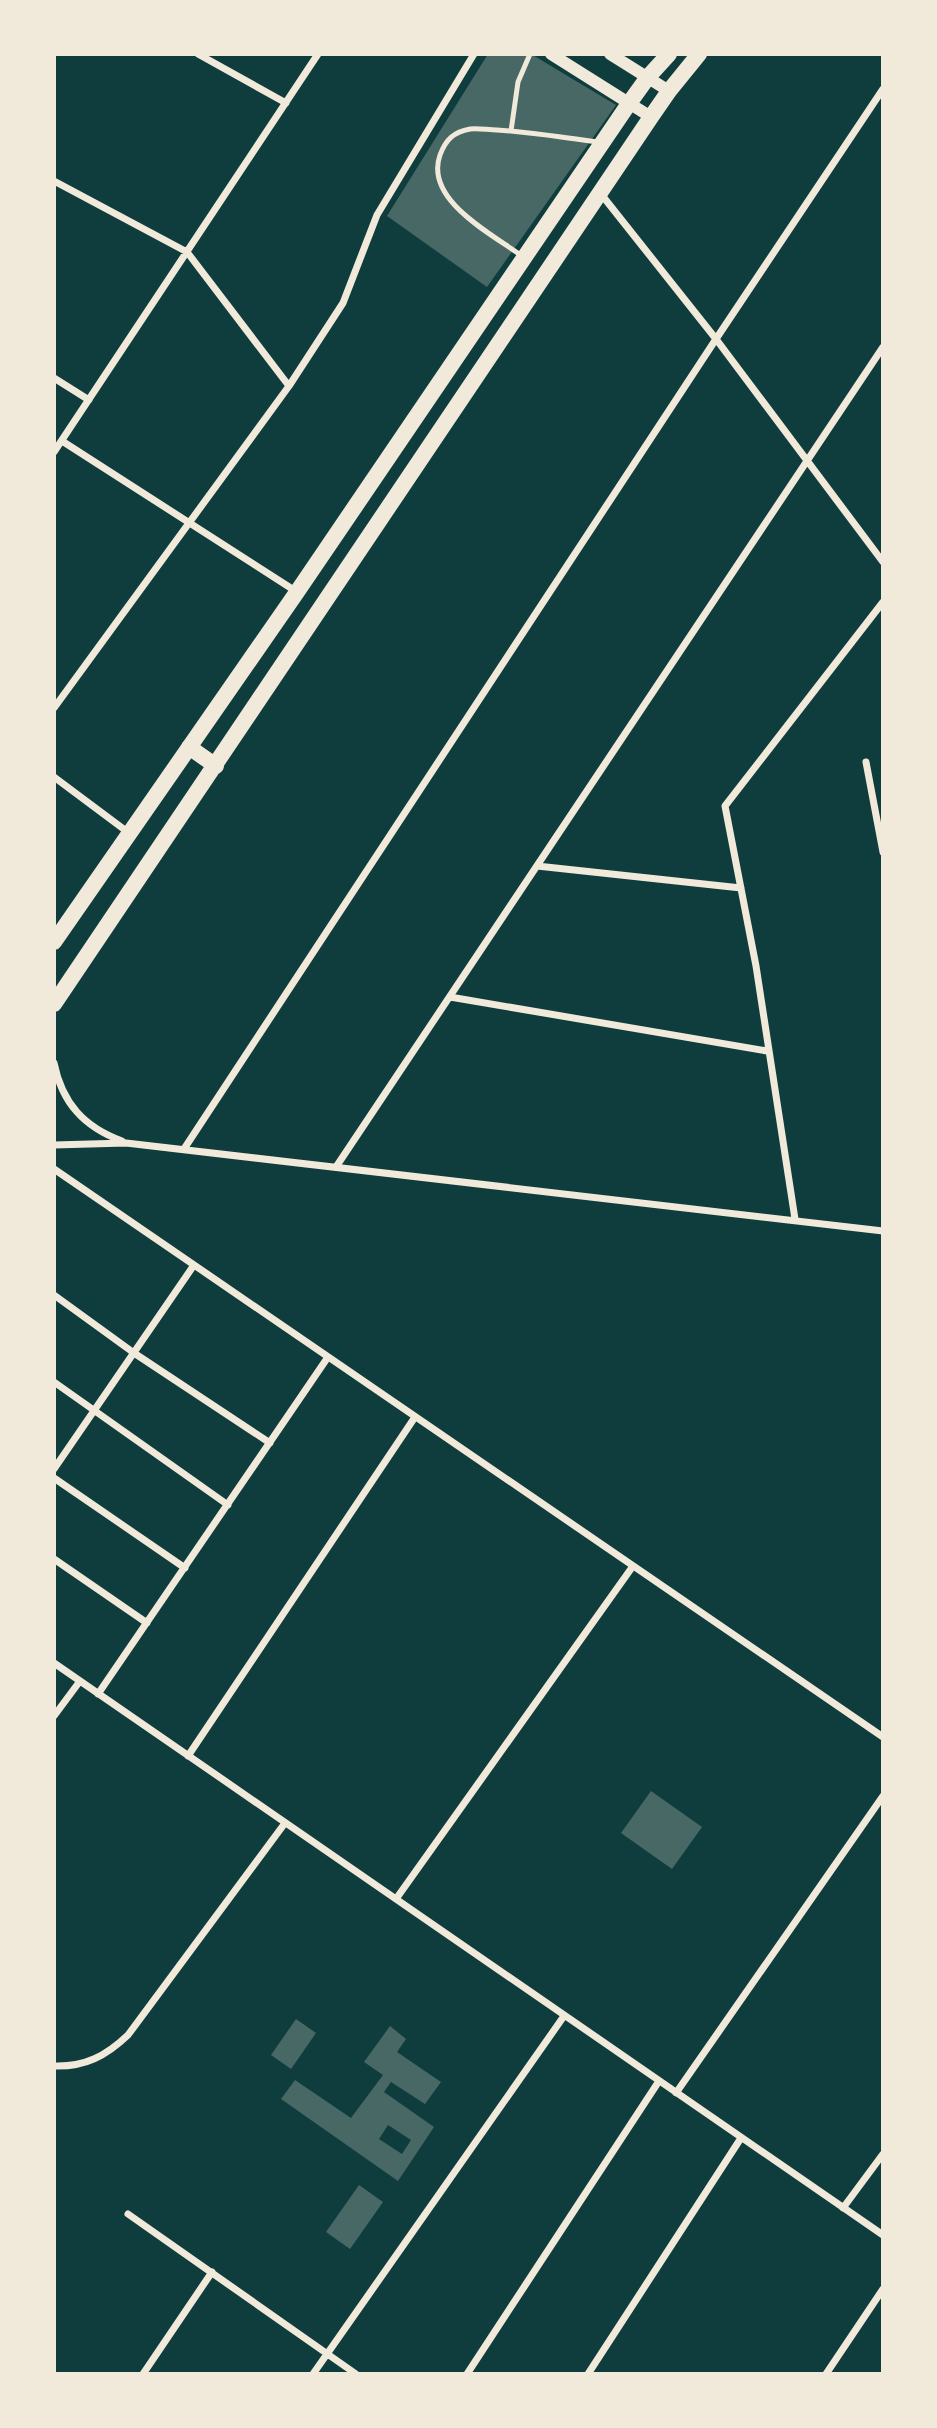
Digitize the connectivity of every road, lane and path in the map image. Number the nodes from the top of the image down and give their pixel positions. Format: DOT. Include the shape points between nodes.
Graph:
graph roads {
  1 [pos="198,54"];
  2 [pos="318,54"];
  3 [pos="474,54"];
  4 [pos="530,54"];
  5 [pos="551,54"];
  6 [pos="610,54"];
  7 [pos="669,54"];
  8 [pos="699,54"];
  9 [pos="648,77"];
  10 [pos="883,89"];
  11 [pos="669,91"];
  12 [pos="630,102"];
  13 [pos="286,103"];
  14 [pos="651,117"];
  15 [pos="511,131"];
  16 [pos="602,143"];
  17 [pos="54,181"];
  18 [pos="601,194"];
  19 [pos="187,252"];
  20 [pos="524,257"];
  21 [pos="716,339"];
  22 [pos="883,347"];
  23 [pos="54,378"];
  24 [pos="289,386"];
  25 [pos="89,400"];
  26 [pos="62,441"];
  27 [pos="54,452"];
  28 [pos="806,462"];
  29 [pos="188,522"];
  30 [pos="883,562"];
  31 [pos="296,592"];
  32 [pos="883,602"];
  33 [pos="54,708"];
  34 [pos="189,747"];
  35 [pos="866,762"];
  36 [pos="216,765"];
  37 [pos="54,777"];
  38 [pos="130,833"];
  39 [pos="883,852"];
  40 [pos="537,866"];
  41 [pos="741,888"];
  42 [pos="54,942"];
  43 [pos="450,997"];
  44 [pos="54,1004"];
  45 [pos="767,1051"];
  46 [pos="54,1063"];
  47 [pos="126,1143"];
  48 [pos="54,1145"];
  49 [pos="184,1149"];
  50 [pos="337,1167"];
  51 [pos="54,1169"];
  52 [pos="795,1219"];
  53 [pos="883,1231"];
  54 [pos="194,1265"];
  55 [pos="54,1295"];
  56 [pos="134,1353"];
  57 [pos="328,1357"];
  58 [pos="54,1382"];
  59 [pos="94,1410"];
  60 [pos="415,1417"];
  61 [pos="270,1443"];
  62 [pos="54,1469"];
  63 [pos="54,1478"];
  64 [pos="228,1505"];
  65 [pos="54,1559"];
  66 [pos="633,1566"];
  67 [pos="185,1568"];
  68 [pos="147,1623"];
  69 [pos="54,1663"];
  70 [pos="80,1681"];
  71 [pos="98,1694"];
  72 [pos="54,1716"];
  73 [pos="883,1737"];
  74 [pos="188,1756"];
  75 [pos="883,1796"];
  76 [pos="285,1823"];
  77 [pos="396,1899"];
  78 [pos="564,2016"];
  79 [pos="54,2066"];
  80 [pos="659,2081"];
  81 [pos="676,2093"];
  82 [pos="741,2138"];
  83 [pos="883,2154"];
  84 [pos="843,2208"];
  85 [pos="128,2214"];
  86 [pos="883,2235"];
  87 [pos="212,2272"];
  88 [pos="883,2289"];
  89 [pos="328,2353"];
  90 [pos="143,2374"];
  91 [pos="313,2374"];
  92 [pos="356,2374"];
  93 [pos="467,2374"];
  94 [pos="588,2374"];
  95 [pos="826,2374"];
  1 -- 13 [label="street"];
  2 -- 13 [label="street"];
  3 -- 24 [label="street" via="377,215 343,303"];
  4 -- 15 [label="lane" via="518,82"];
  5 -- 12 [label="street"];
  6 -- 9 [label="street"];
  7 -- 9 [label="main road"];
  8 -- 11 [label="main road"];
  9 -- 11 [label="street"];
  9 -- 12 [label="main road"];
  10 -- 21 [label="street"];
  11 -- 14 [label="main road"];
  12 -- 14 [label="street"];
  12 -- 16 [label="main road"];
  13 -- 19 [label="street"];
  14 -- 18 [label="main road"];
  15 -- 16 [label="lane"];
  15 -- 20 [label="lane" via="473,128 452,135 443,147 437,173 457,210"];
  16 -- 20 [label="main road"];
  17 -- 19 [label="street"];
  18 -- 21 [label="street"];
  18 -- 36 [label="main road"];
  19 -- 24 [label="street"];
  19 -- 25 [label="street"];
  20 -- 31 [label="main road"];
  21 -- 28 [label="street"];
  21 -- 49 [label="street"];
  22 -- 28 [label="street"];
  23 -- 25 [label="street"];
  24 -- 29 [label="street"];
  25 -- 26 [label="street"];
  26 -- 27 [label="street"];
  26 -- 29 [label="street"];
  28 -- 30 [label="street"];
  28 -- 40 [label="street"];
  29 -- 31 [label="street"];
  29 -- 33 [label="street"];
  31 -- 34 [label="main road"];
  32 -- 41 [label="street" via="725,806"];
  34 -- 36 [label="main road"];
  34 -- 38 [label="main road"];
  35 -- 39 [label="street"];
  36 -- 44 [label="main road"];
  37 -- 38 [label="street"];
  38 -- 42 [label="main road"];
  40 -- 41 [label="street"];
  40 -- 43 [label="street"];
  41 -- 45 [label="street"];
  43 -- 45 [label="street"];
  43 -- 50 [label="street"];
  45 -- 52 [label="street"];
  46 -- 47 [label="street" via="67,1099 85,1122"];
  47 -- 48 [label="street"];
  47 -- 49 [label="street"];
  49 -- 50 [label="street"];
  50 -- 52 [label="street"];
  51 -- 54 [label="street"];
  52 -- 53 [label="street"];
  54 -- 56 [label="street"];
  54 -- 57 [label="street"];
  55 -- 56 [label="street"];
  56 -- 59 [label="street"];
  56 -- 61 [label="street"];
  57 -- 60 [label="street"];
  57 -- 61 [label="street"];
  58 -- 59 [label="street"];
  59 -- 62 [label="street"];
  59 -- 64 [label="street"];
  60 -- 66 [label="street"];
  60 -- 74 [label="street"];
  61 -- 64 [label="street"];
  63 -- 67 [label="street"];
  64 -- 67 [label="street"];
  65 -- 68 [label="street"];
  66 -- 73 [label="street"];
  66 -- 77 [label="street"];
  67 -- 68 [label="street"];
  68 -- 71 [label="street"];
  69 -- 70 [label="street"];
  70 -- 71 [label="street"];
  70 -- 72 [label="street"];
  71 -- 74 [label="street"];
  74 -- 76 [label="street"];
  75 -- 81 [label="street"];
  76 -- 77 [label="street"];
  76 -- 79 [label="street" via="128,2035 112,2051 92,2061"];
  77 -- 78 [label="street"];
  78 -- 80 [label="street"];
  78 -- 89 [label="street"];
  80 -- 81 [label="street"];
  80 -- 93 [label="street"];
  81 -- 82 [label="street"];
  82 -- 84 [label="street"];
  82 -- 94 [label="street"];
  83 -- 84 [label="street"];
  84 -- 86 [label="street"];
  85 -- 87 [label="street"];
  87 -- 89 [label="street"];
  87 -- 90 [label="street"];
  88 -- 95 [label="street"];
  89 -- 91 [label="street"];
  89 -- 92 [label="street"];
}
